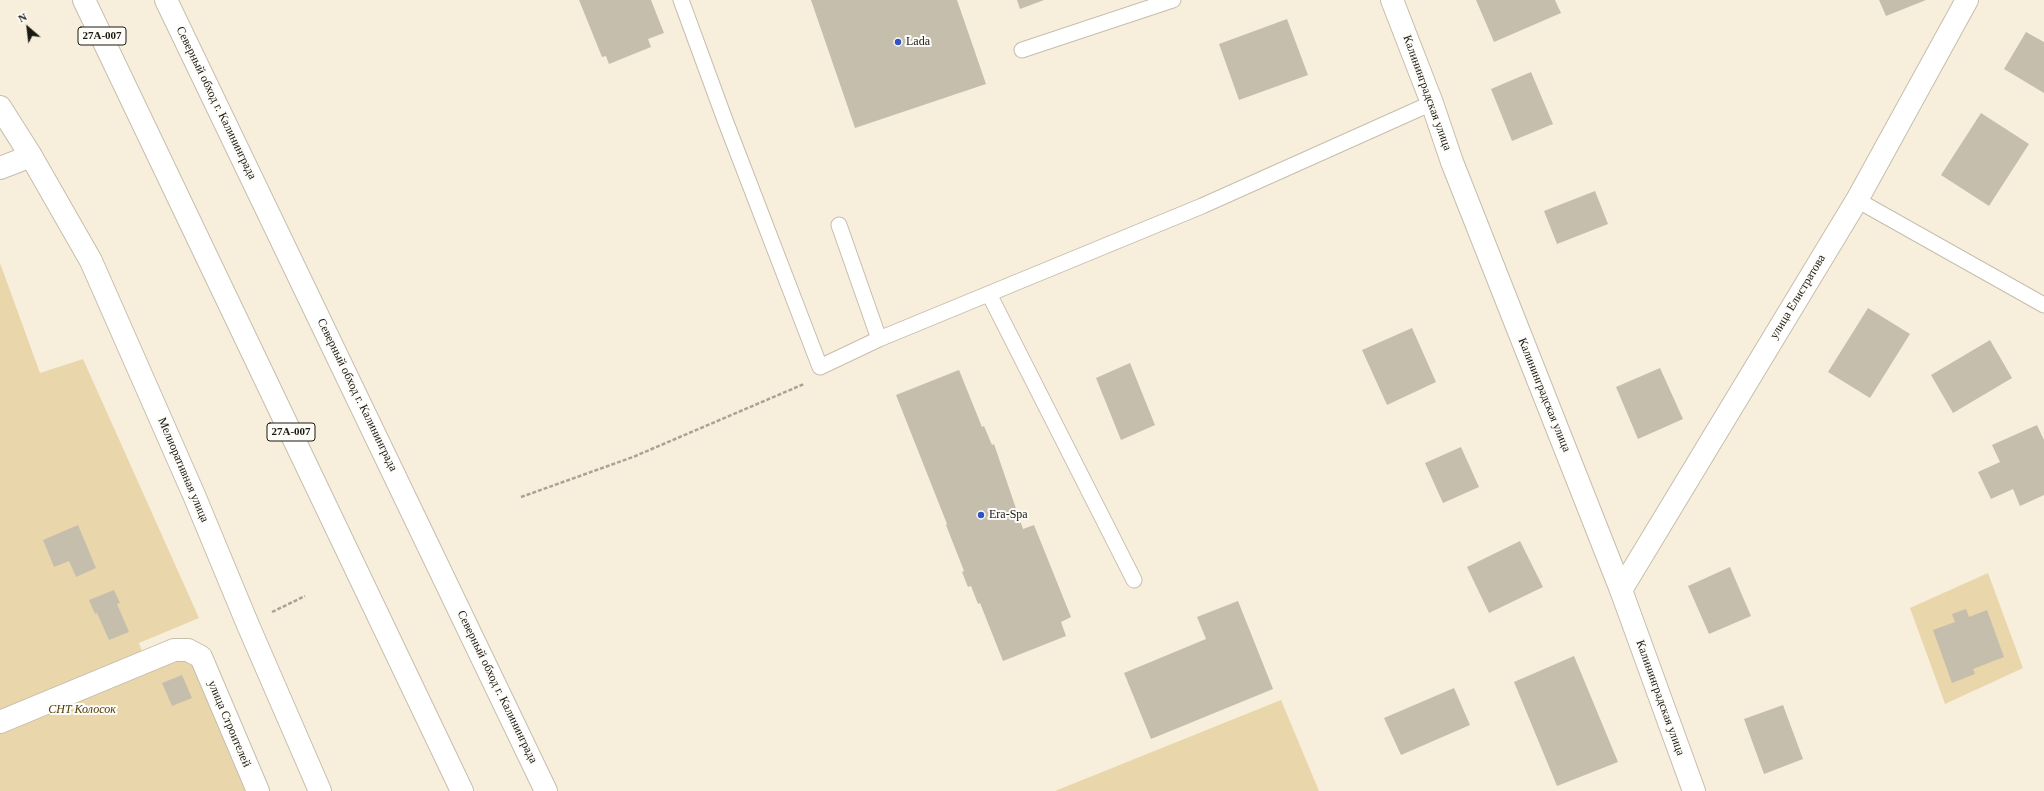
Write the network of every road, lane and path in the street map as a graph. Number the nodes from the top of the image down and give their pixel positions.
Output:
1 (84, 0) edge
2 (166, 0) edge
3 (681, 0) edge
4 (1173, 0) edge
5 (1392, 0) edge
6 (1967, 0) edge
7 (1022, 50) dead end
8 (1432, 103) junction
9 (0, 107) edge
10 (31, 156) junction
11 (0, 168) edge
12 (1857, 200) junction
13 (839, 225) dead end
14 (989, 294) junction
15 (2044, 305) edge
16 (879, 339) junction
17 (820, 367) junction
18 (520, 497) dead end
19 (1134, 580) dead end
20 (1621, 590) junction
21 (0, 722) edge
22 (258, 791) edge
23 (320, 791) edge
24 (462, 791) edge
25 (546, 791) edge
26 (1694, 791) edge

1 - 24 main road, 27А-007
2 - 25 main road, Северный обход г. Калининграда
3 - 17 lane
4 - 7 lane
5 - 8 main road, Калининградская улица
6 - 12 main road, улица Елистратова
8 - 14 lane
8 - 20 main road, Калининградская улица
9 - 10 main road, Мелиоративная улица
10 - 11 main road
10 - 23 main road, Мелиоративная улица
12 - 15 lane
12 - 20 main road, улица Елистратова
13 - 16 lane
14 - 16 lane
14 - 19 lane
16 - 17 lane
17 - 18 path
20 - 26 main road, Калининградская улица
21 - 22 main road, улица Строителей

